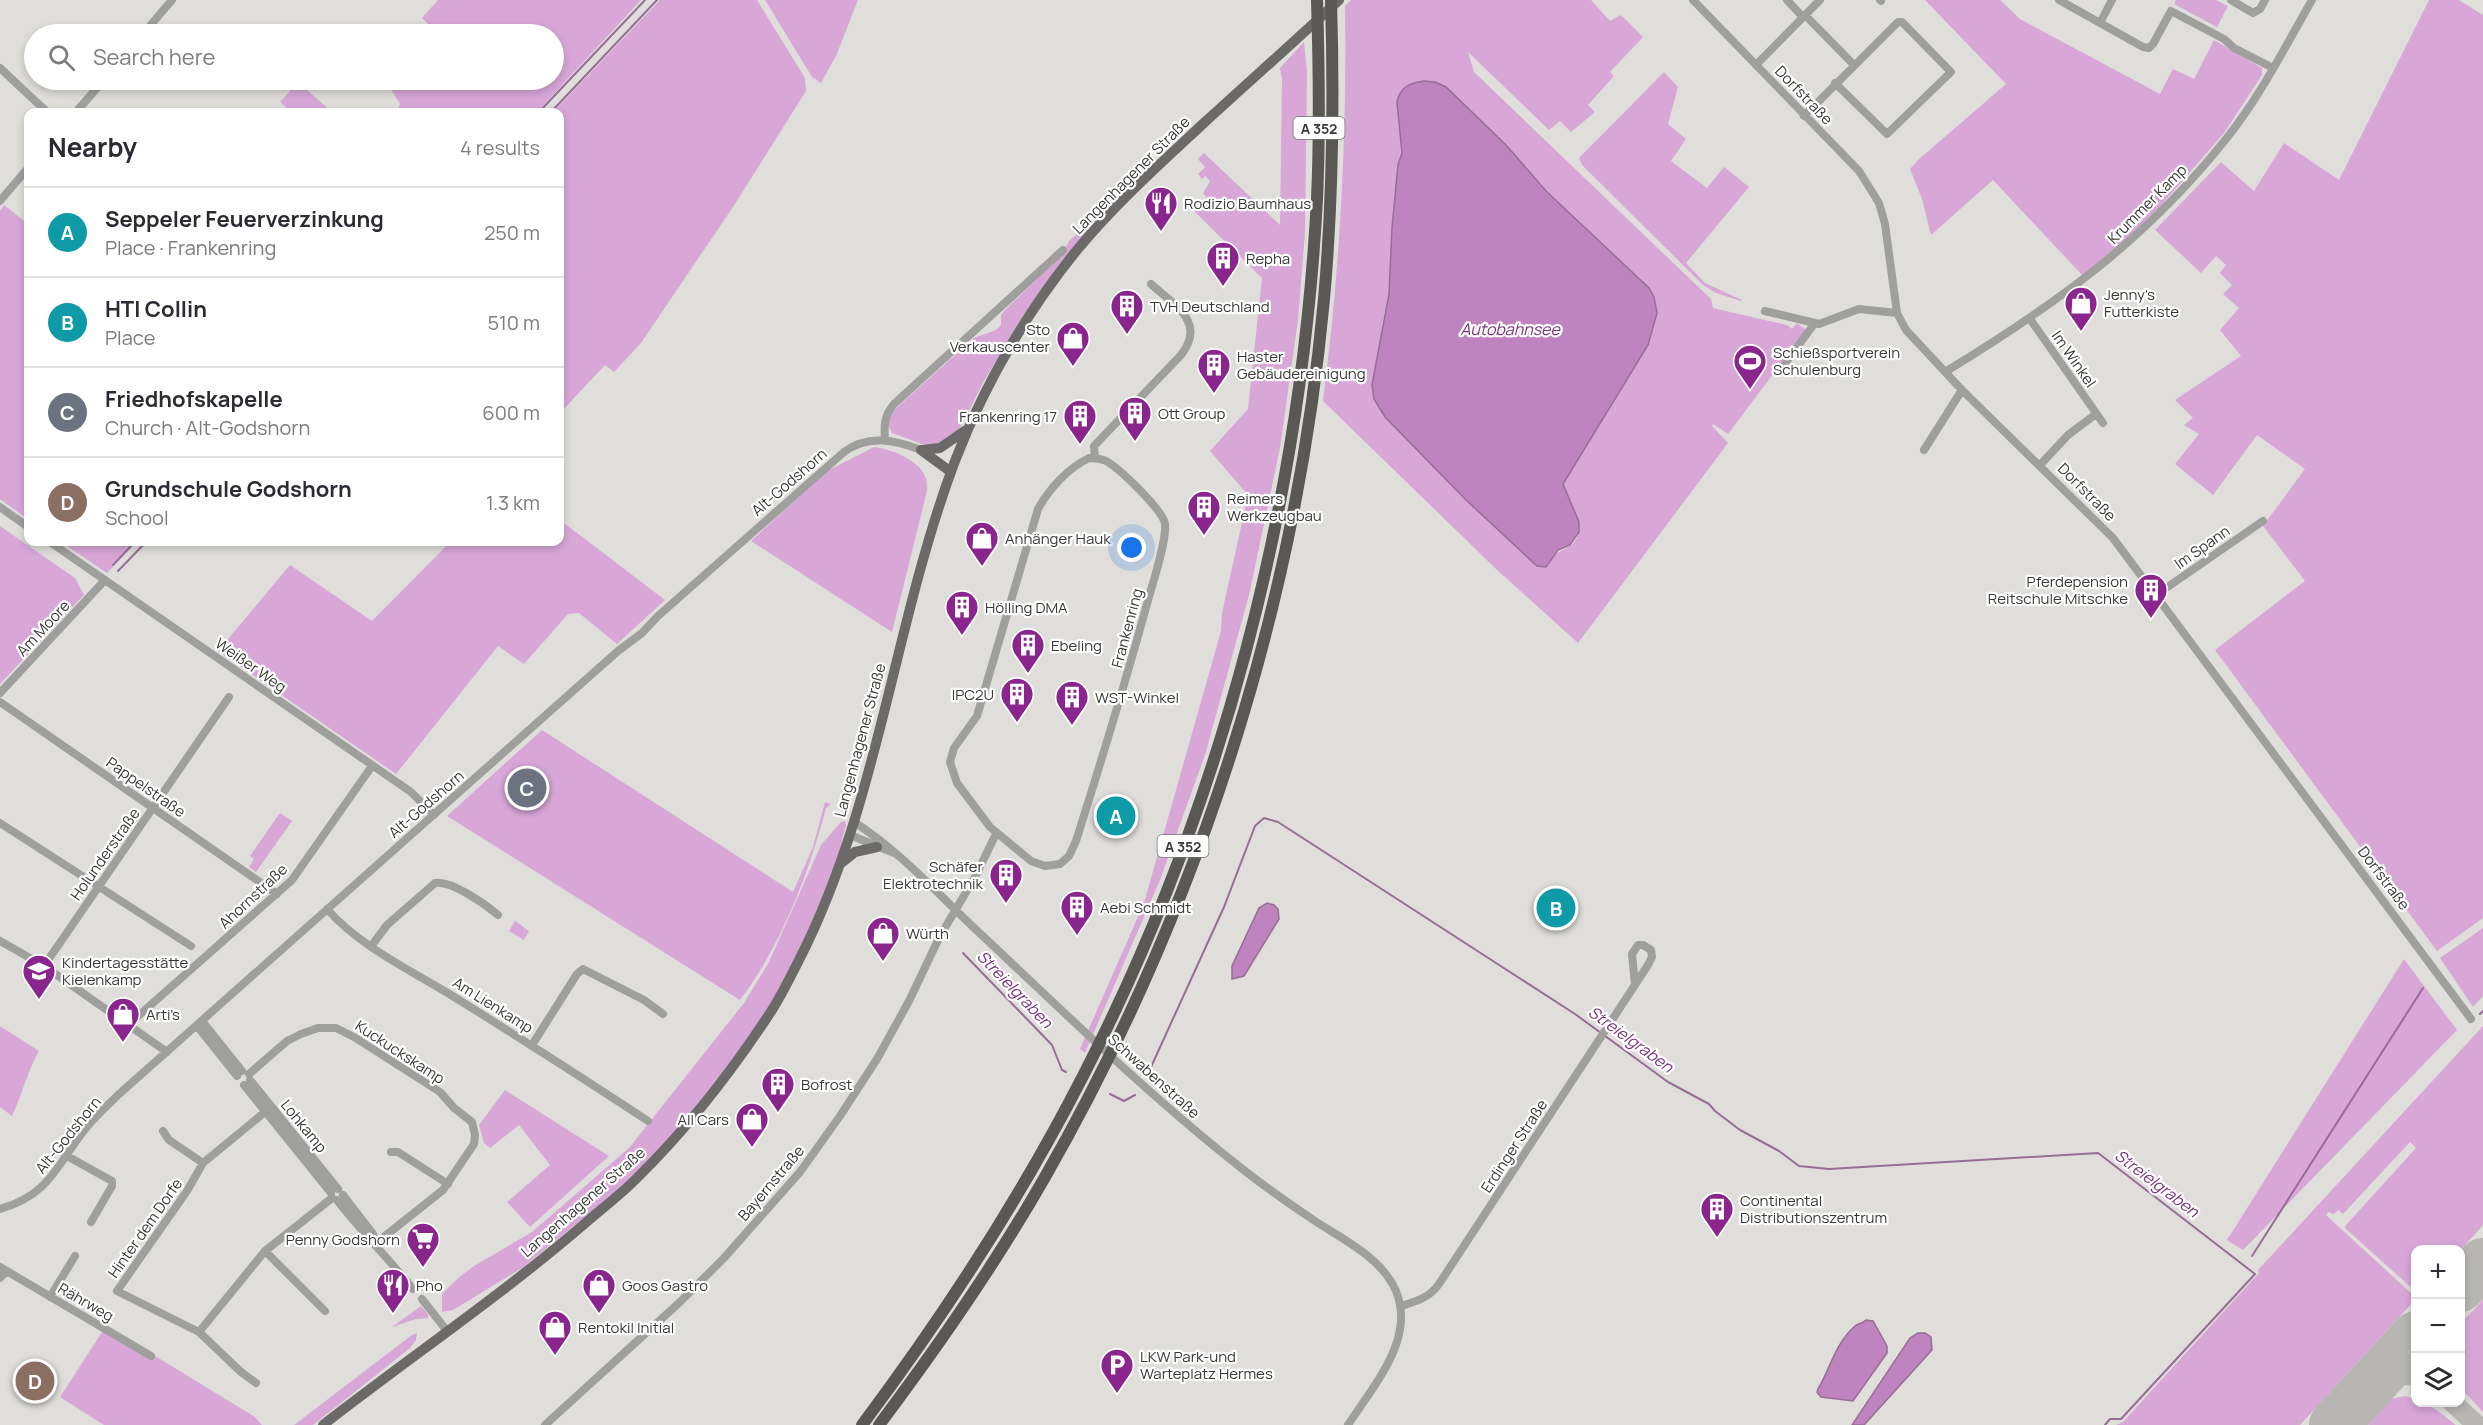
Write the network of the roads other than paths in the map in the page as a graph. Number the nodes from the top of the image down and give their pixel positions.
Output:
1 (172, 0) edge
2 (1317, 0) edge
3 (1331, 0) edge
4 (1339, 0) edge
5 (1693, 0) edge
6 (1787, 0) edge
7 (1820, 0) edge
8 (2059, 0) edge
9 (2112, 0) edge
10 (2231, 0) edge
11 (2265, 0) edge
12 (2312, 0) edge
13 (1806, 16) junction
14 (2100, 22) junction
15 (152, 24) edge
16 (1756, 65) junction
17 (1854, 65) junction
18 (0, 68) edge
19 (2273, 68) junction
20 (1835, 83) junction
21 (95, 90) edge
22 (43, 108) edge
23 (80, 108) edge
24 (1804, 116) junction
25 (24, 173) edge
26 (0, 201) edge
27 (1063, 250) dead end
28 (1152, 284) dead end
29 (1766, 311) dead end
30 (1898, 313) junction
31 (2030, 319) junction
32 (1814, 324) junction
33 (1785, 364) dead end
34 (1945, 372) junction
35 (1962, 390) junction
36 (2096, 414) junction
37 (2103, 423) dead end
38 (969, 428) junction
39 (885, 441) junction
40 (926, 449) junction
41 (1924, 450) dead end
42 (1095, 458) junction
43 (956, 459) junction
44 (2040, 465) junction
45 (951, 472) junction
46 (0, 507) edge
47 (2263, 521) dead end
48 (24, 524) edge
49 (56, 546) edge
50 (105, 580) junction
51 (2156, 595) junction
52 (0, 693) edge
53 (229, 697) dead end
54 (0, 702) edge
55 (372, 766) junction
56 (153, 808) junction
57 (434, 815) junction
58 (854, 822) junction
59 (0, 823) edge
60 (996, 834) junction
61 (850, 835) junction
62 (876, 847) junction
63 (894, 853) junction
64 (840, 864) junction
65 (98, 887) junction
66 (277, 894) junction
67 (327, 909) junction
68 (955, 910) junction
69 (498, 915) dead end
70 (0, 941) edge
71 (372, 945) junction
72 (191, 946) dead end
73 (44, 966) junction
74 (1635, 984) dead end
75 (663, 1014) dead end
76 (2470, 1019) dead end
77 (200, 1023) junction
78 (128, 1025) junction
79 (532, 1045) junction
80 (167, 1052) junction
81 (244, 1077) junction
82 (268, 1109) junction
83 (648, 1121) dead end
84 (163, 1131) dead end
85 (392, 1152) dead end
86 (67, 1156) junction
87 (203, 1163) junction
88 (448, 1184) junction
89 (336, 1195) junction
90 (0, 1209) edge
91 (91, 1222) dead end
92 (375, 1244) junction
93 (265, 1251) junction
94 (75, 1256) dead end
95 (2, 1272) edge
96 (413, 1289) dead end
97 (50, 1297) junction
98 (422, 1299) dead end
99 (1401, 1306) junction
100 (325, 1311) dead end
101 (447, 1331) junction
102 (199, 1332) junction
103 (151, 1356) dead end
104 (256, 1383) dead end
105 (323, 1425) edge
106 (545, 1425) edge
107 (862, 1425) edge
108 (879, 1425) edge
109 (1348, 1425) edge

1 - 15 street
2 - 107 highway, A 352
3 - 108 highway, A 352
4 - 38 main road, Langenhagener Straße
5 - 16 street, Dorfstraße
6 - 13 street
7 - 13 street
8 - 14 street
9 - 14 street
10 - 11 street
12 - 19 street, Krummer Kamp
13 - 16 street
13 - 17 street
14 - 19 street
16 - 24 street, Dorfstraße
17 - 20 street
17 - 20 street
18 - 22 street
19 - 31 street, Krummer Kamp
20 - 24 street
21 - 23 street
24 - 30 street, Dorfstraße
25 - 26 street
27 - 39 street
28 - 42 street
29 - 32 street
30 - 32 street
30 - 34 street, Dorfstraße
31 - 34 street, Krummer Kamp
31 - 36 street, Im Winkel
32 - 33 street
34 - 35 street, Dorfstraße
35 - 41 street
35 - 44 street, Dorfstraße
36 - 37 street, Im Winkel
36 - 44 street
38 - 40 main road
38 - 43 main road, Langenhagener Straße
39 - 40 street, Alt-Godshorn
39 - 57 street, Alt-Godshorn
40 - 43 main road
40 - 45 main road
42 - 60 street, Frankenring
42 - 60 street, Frankenring
43 - 45 main road, Langenhagener Straße
44 - 51 street, Dorfstraße
45 - 58 main road, Langenhagener Straße
46 - 48 street
47 - 51 street, Im Spann
49 - 50 street, Weißer Weg
50 - 52 street, Am Moore
50 - 55 street, Weißer Weg
51 - 76 street, Dorfstraße
53 - 56 street, Holunderstraße
54 - 56 street, Pappelstraße
55 - 57 street, Weißer Weg
55 - 66 street, Ahornstraße
56 - 65 street, Holunderstraße
56 - 66 street, Pappelstraße
57 - 67 street, Alt-Godshorn
58 - 61 main road, Langenhagener Straße
58 - 63 street, Schwabenstraße
59 - 65 street
60 - 68 street
61 - 62 street, Schwabenstraße
61 - 64 main road, Langenhagener Straße
62 - 63 street, Schwabenstraße
62 - 64 main road
63 - 68 street, Schwabenstraße
64 - 101 main road, Langenhagener Straße
65 - 72 street
65 - 73 street, Holunderstraße
66 - 78 street, Ahornstraße
67 - 71 street, Am Lienkamp
67 - 77 street, Alt-Godshorn
68 - 99 street, Schwabenstraße
68 - 106 street, Bayernstraße
69 - 71 street
70 - 73 street
71 - 79 street, Am Lienkamp
73 - 78 street
74 - 99 street, Erdinger Straße
75 - 79 street
77 - 80 street, Alt-Godshorn
77 - 81 street, Lohkamp
78 - 80 street
79 - 83 street, Am Lienkamp
80 - 86 street, Alt-Godshorn
81 - 82 street, Lohkamp
81 - 88 street, Kuckuckskamp
82 - 87 street, Hinter dem Dorfe
82 - 89 street, Lohkamp
84 - 87 street
85 - 88 street
86 - 90 street, Alt-Godshorn
86 - 91 street
87 - 102 street, Hinter dem Dorfe
88 - 92 street, Kuckuckskamp
89 - 92 street, Lohkamp
89 - 93 street
92 - 96 street, Lohkamp
93 - 100 street
93 - 102 street
94 - 97 street
95 - 97 street, Rährweg
97 - 103 street, Rährweg
98 - 101 street
99 - 109 street
101 - 105 main road, Langenhagener Straße
102 - 104 street, Hinter dem Dorfe

